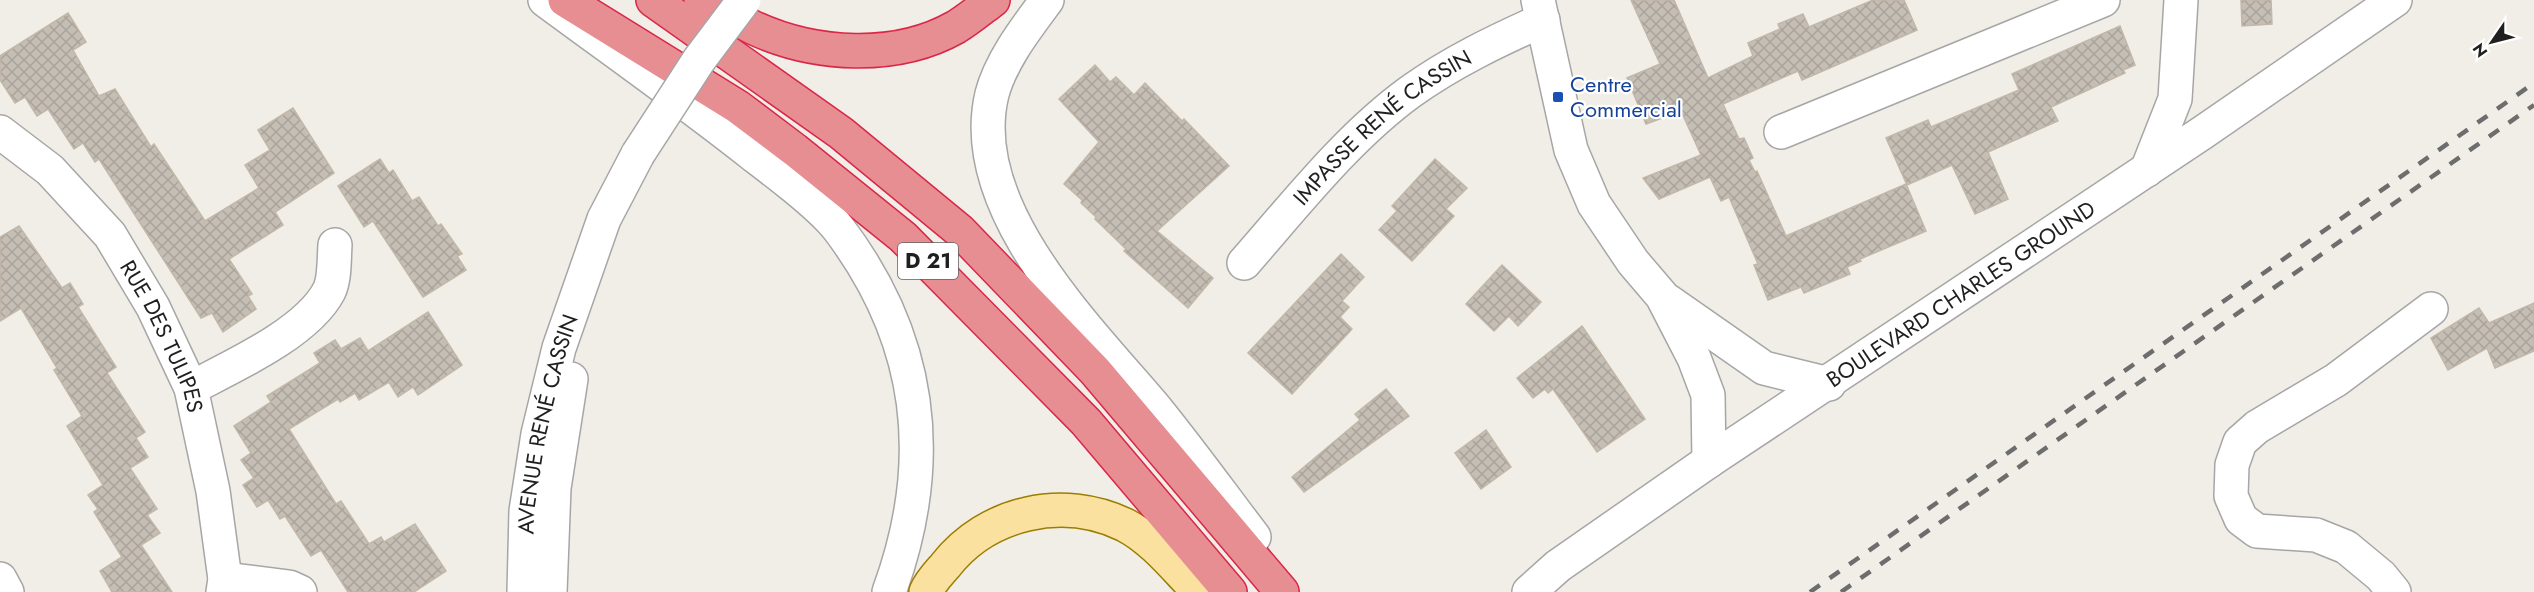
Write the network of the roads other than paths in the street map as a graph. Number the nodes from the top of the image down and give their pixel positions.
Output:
1 (545, 0) edge
2 (565, 0) edge
3 (653, 0) edge
4 (701, 0) edge
5 (744, 0) edge
6 (993, 0) edge
7 (1047, 0) edge
8 (2103, 0) edge
9 (2183, 0) edge
10 (2395, 0) edge
11 (1540, 10) edge
12 (0, 132) edge
13 (1780, 132) dead end
14 (2202, 134) junction
15 (2147, 170) junction
16 (335, 245) dead end
17 (589, 263) junction
18 (1244, 263) dead end
19 (1662, 296) junction
20 (2431, 309) dead end
21 (1829, 384) junction
22 (191, 388) junction
23 (1709, 461) junction
24 (0, 579) edge
25 (224, 586) edge
26 (7, 592) edge
27 (300, 592) edge
28 (524, 592) edge
29 (550, 592) edge
30 (889, 592) edge
31 (926, 592) edge
32 (1199, 592) edge
33 (1230, 592) edge
34 (1282, 592) edge
35 (1294, 592) edge
36 (1529, 592) edge
37 (2394, 592) edge

1 - 30 street
2 - 33 highway, D 21
3 - 34 highway, D 21
4 - 6 highway
5 - 17 street, AVENUE RENÉ CASSIN, bridge
7 - 35 street
8 - 13 street
9 - 14 street
9 - 15 street
10 - 14 street, BOULEVARD CHARLES GROUND
11 - 18 street, IMPASSE RENÉ CASSIN
11 - 19 street
12 - 22 street, RUE DES TULIPES
14 - 15 street, BOULEVARD CHARLES GROUND
15 - 21 street, BOULEVARD CHARLES GROUND
16 - 22 street
17 - 28 street, AVENUE RENÉ CASSIN
17 - 29 street, AVENUE RENÉ CASSIN
19 - 21 street
19 - 23 street
20 - 37 street
21 - 23 street, BOULEVARD CHARLES GROUND
22 - 25 street, RUE DES TULIPES
23 - 36 street, BOULEVARD CHARLES GROUND
24 - 26 street
25 - 27 street
31 - 32 main road

